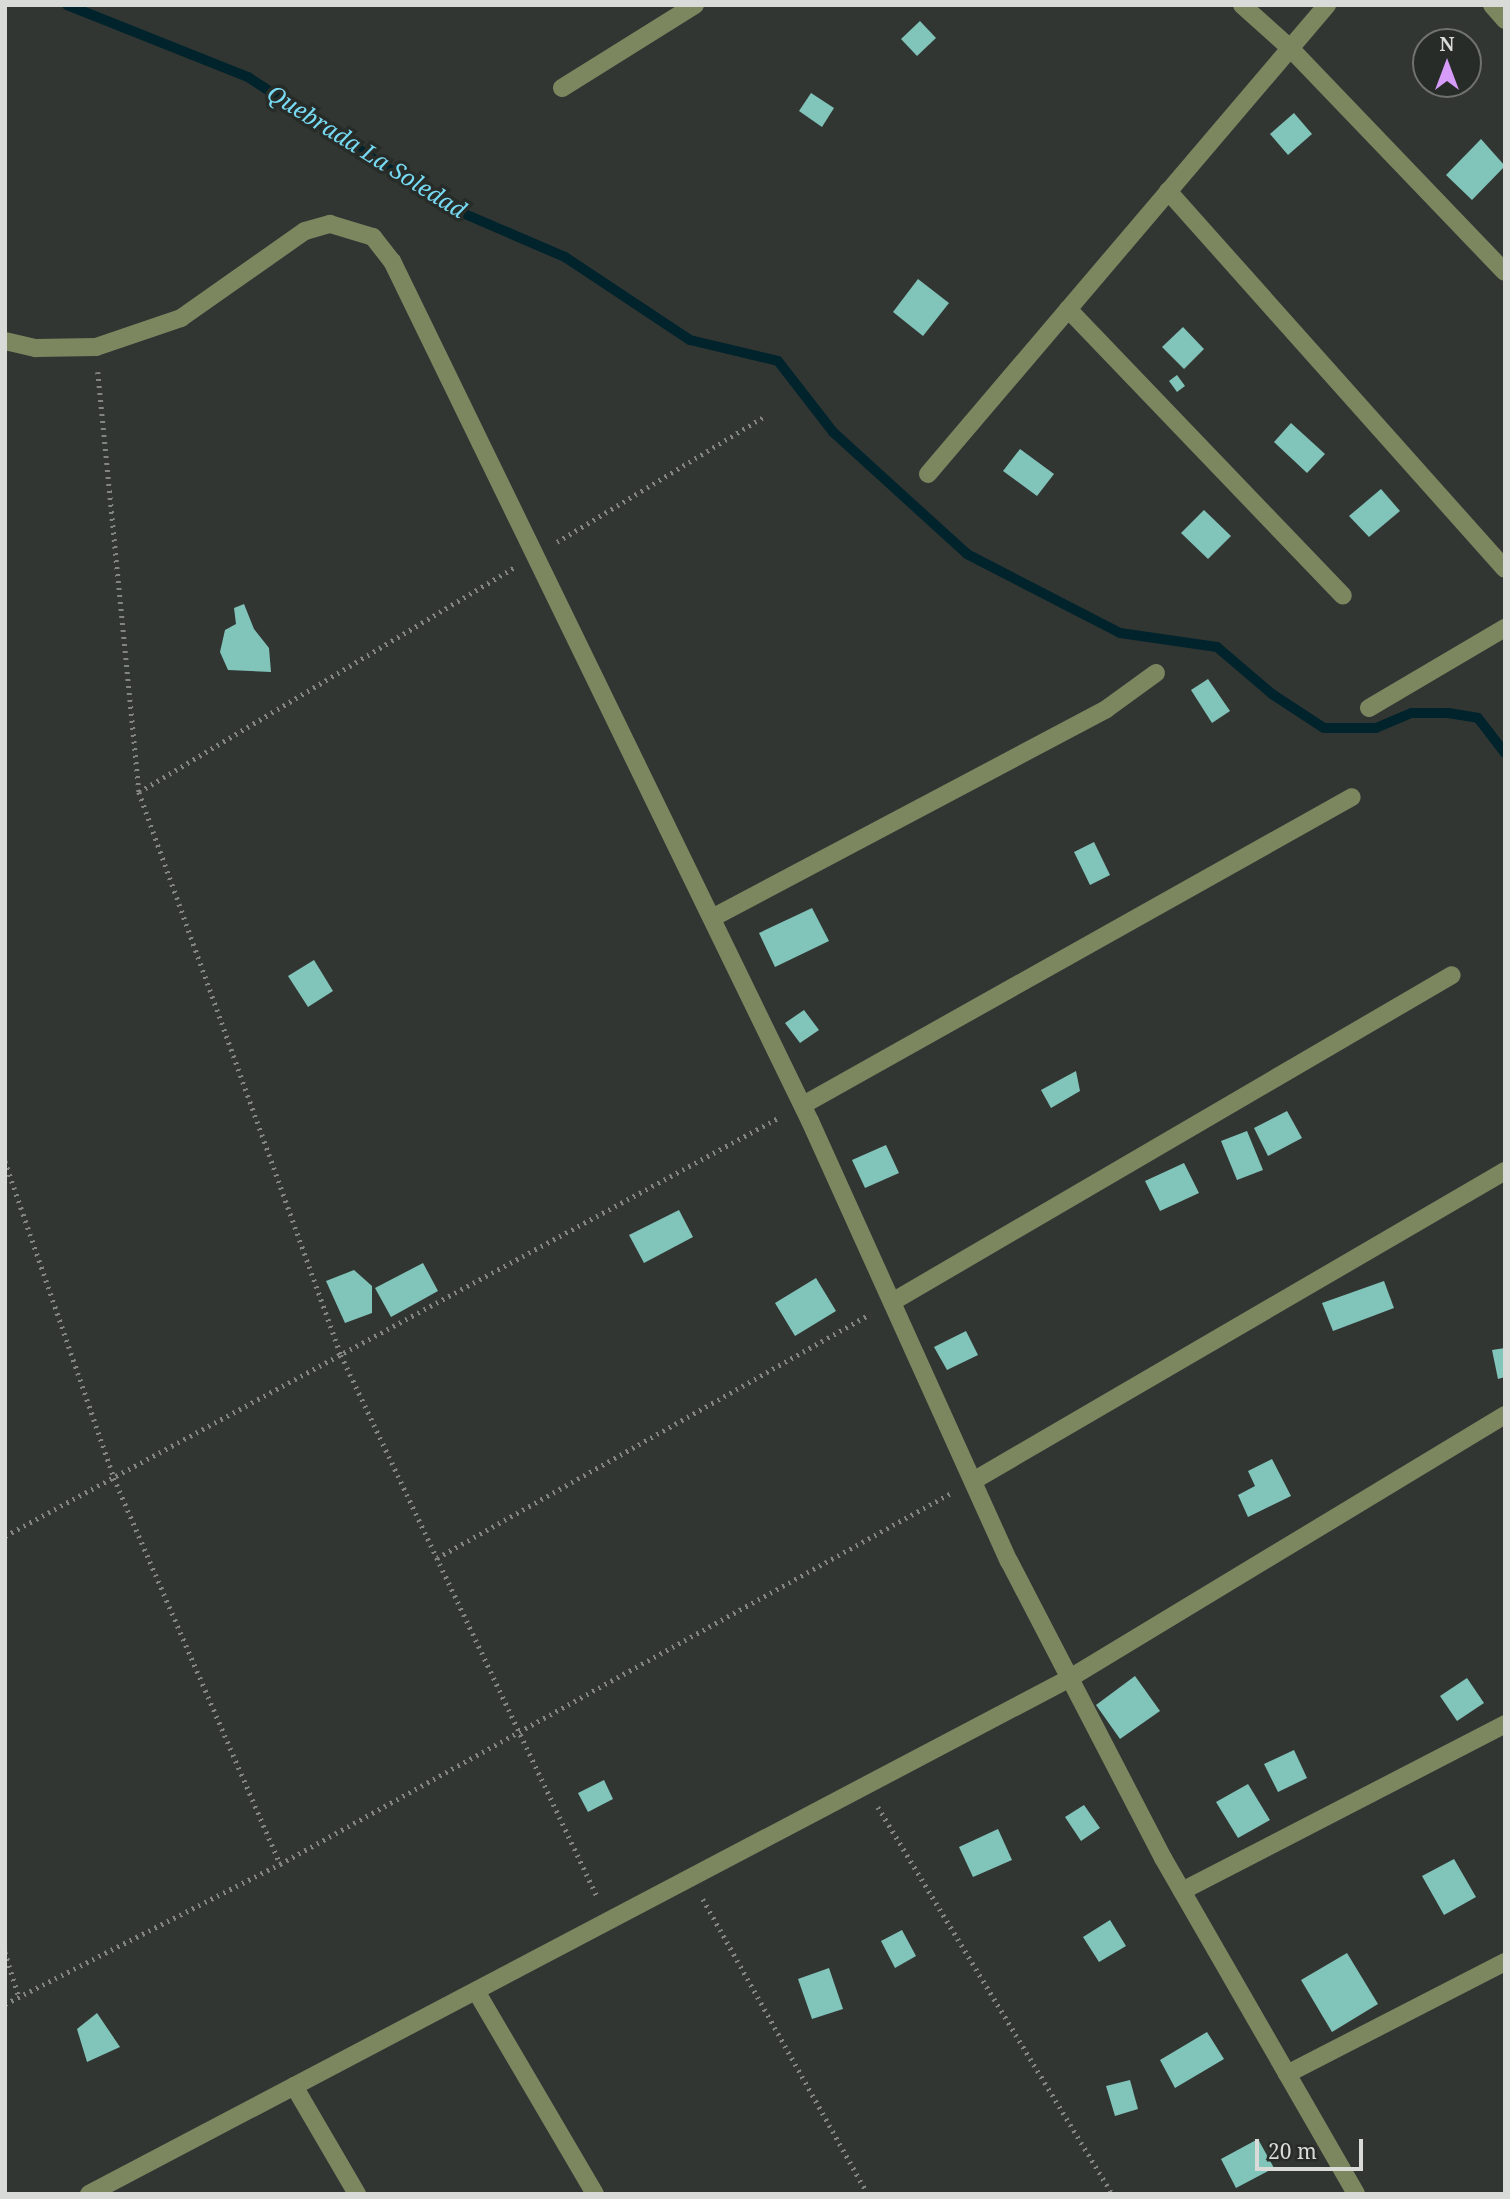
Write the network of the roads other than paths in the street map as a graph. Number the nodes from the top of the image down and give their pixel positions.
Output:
1 (695, 5) edge
2 (1242, 5) edge
3 (1328, 5) edge
4 (1492, 5) edge
5 (1505, 20) edge
6 (1290, 48) junction
7 (562, 88) dead end
8 (1168, 191) junction
9 (1505, 272) edge
10 (1068, 309) junction
11 (5, 341) edge
12 (928, 474) dead end
13 (1505, 569) edge
14 (1343, 596) dead end
15 (1505, 628) edge
16 (1156, 673) dead end
17 (1369, 708) dead end
18 (1352, 797) dead end
19 (712, 918) junction
20 (1452, 975) dead end
21 (803, 1105) junction
22 (1505, 1171) edge
23 (892, 1302) junction
24 (1505, 1415) edge
25 (973, 1480) junction
26 (1070, 1678) junction
27 (1505, 1724) edge
28 (1182, 1891) junction
29 (1505, 1962) edge
30 (476, 1991) junction
31 (1287, 2074) junction
32 (294, 2086) junction
33 (97, 2192) edge
34 (357, 2194) edge
35 (595, 2194) edge
36 (1356, 2194) edge

1 - 7 street
2 - 6 street
3 - 6 street
4 - 5 street
6 - 8 street
6 - 9 street
8 - 10 street
8 - 13 street
10 - 12 street
10 - 14 street
11 - 19 street
15 - 17 street
16 - 19 street
18 - 21 street
19 - 21 street
20 - 23 street
21 - 23 street
22 - 25 street
23 - 25 street
24 - 26 street
25 - 26 street
26 - 28 street
26 - 30 street
27 - 28 street
28 - 31 street
29 - 31 street
30 - 32 street
30 - 35 street
31 - 36 street
32 - 33 street
32 - 34 street

